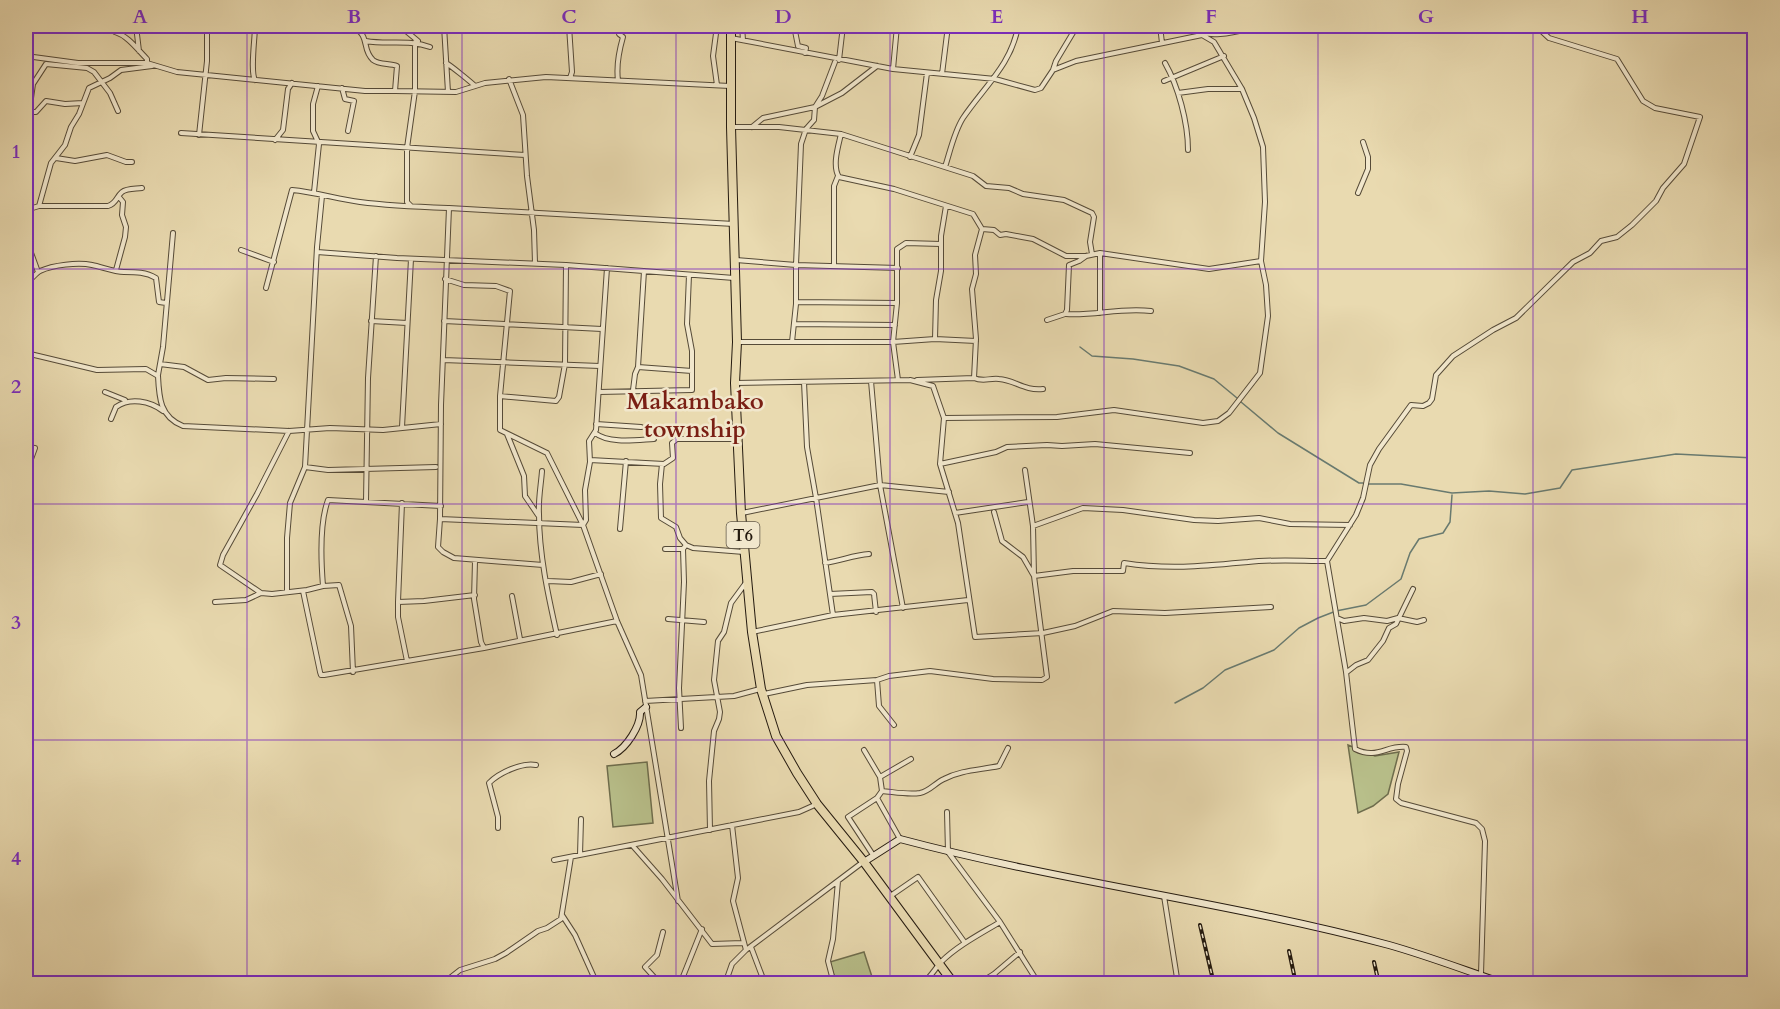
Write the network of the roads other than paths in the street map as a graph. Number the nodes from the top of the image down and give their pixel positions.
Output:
1 (111, 26) edge
2 (136, 26) edge
3 (207, 26) edge
4 (255, 26) edge
5 (277, 26) edge
6 (318, 26) edge
7 (400, 26) edge
8 (444, 26) edge
9 (569, 26) edge
10 (620, 26) edge
11 (717, 26) edge
12 (731, 26) edge
13 (742, 26) edge
14 (794, 26) edge
15 (843, 26) edge
16 (897, 26) edge
17 (948, 26) edge
18 (1009, 26) edge
19 (1018, 26) edge
20 (1067, 26) edge
21 (1077, 26) edge
22 (1160, 26) edge
23 (1190, 26) edge
24 (1260, 26) edge
25 (1536, 26) edge
26 (973, 31) dead end
27 (1202, 35) junction
28 (731, 38) junction
29 (743, 40) junction
30 (365, 41) junction
31 (415, 42) junction
32 (1162, 42) junction
33 (421, 43) junction
34 (430, 47) dead end
35 (139, 52) junction
36 (805, 53) junction
37 (26, 56) edge
38 (1224, 56) junction
39 (52, 61) junction
40 (837, 61) junction
41 (147, 63) junction
42 (446, 63) junction
43 (1165, 63) dead end
44 (46, 64) junction
45 (156, 66) junction
46 (877, 66) junction
47 (893, 69) junction
48 (1053, 70) junction
49 (927, 73) junction
50 (205, 74) junction
51 (942, 74) junction
52 (1172, 77) junction
53 (570, 78) junction
54 (994, 79) junction
55 (256, 80) junction
56 (509, 80) junction
57 (618, 80) junction
58 (1164, 81) dead end
59 (101, 82) junction
60 (291, 83) junction
61 (318, 86) junction
62 (476, 86) junction
63 (717, 86) junction
64 (731, 86) junction
65 (342, 88) junction
66 (1242, 89) junction
67 (395, 91) junction
68 (415, 92) junction
69 (448, 92) junction
70 (1178, 93) junction
71 (84, 103) junction
72 (815, 106) junction
73 (118, 111) dead end
74 (26, 115) edge
75 (731, 127) junction
76 (752, 127) junction
77 (806, 129) junction
78 (348, 131) dead end
79 (181, 133) dead end
80 (841, 134) junction
81 (199, 135) junction
82 (275, 140) junction
83 (1364, 142) dead end
84 (319, 144) junction
85 (407, 148) junction
86 (1188, 150) dead end
87 (525, 155) junction
88 (910, 157) junction
89 (56, 158) junction
90 (132, 162) dead end
91 (945, 167) junction
92 (838, 175) junction
93 (142, 188) dead end
94 (315, 192) junction
95 (1358, 193) dead end
96 (322, 196) junction
97 (119, 197) junction
98 (39, 206) junction
99 (411, 206) junction
100 (946, 206) junction
101 (449, 208) junction
102 (26, 212) edge
103 (531, 212) junction
104 (734, 224) junction
105 (982, 229) junction
106 (173, 233) dead end
107 (26, 234) edge
108 (26, 239) edge
109 (941, 244) junction
110 (242, 250) dead end
111 (317, 252) junction
112 (1100, 253) junction
113 (1089, 255) junction
114 (376, 256) junction
115 (411, 259) junction
116 (446, 260) junction
117 (736, 260) junction
118 (1261, 261) junction
119 (274, 262) junction
120 (535, 263) junction
121 (566, 265) junction
122 (796, 265) junction
123 (834, 265) junction
124 (606, 268) junction
125 (898, 268) junction
126 (116, 270) junction
127 (644, 271) junction
128 (38, 272) junction
129 (689, 275) junction
130 (735, 278) junction
131 (445, 279) junction
132 (26, 283) edge
133 (266, 288) dead end
134 (796, 302) junction
135 (166, 303) junction
136 (897, 303) junction
137 (1151, 311) dead end
138 (1100, 313) junction
139 (1065, 314) junction
140 (1047, 320) dead end
141 (371, 321) junction
142 (444, 321) junction
143 (407, 323) junction
144 (507, 324) junction
145 (794, 324) junction
146 (895, 325) junction
147 (565, 327) junction
148 (602, 329) junction
149 (935, 339) junction
150 (976, 341) junction
151 (737, 342) junction
152 (792, 342) junction
153 (893, 342) junction
154 (26, 353) edge
155 (443, 360) junction
156 (504, 362) junction
157 (160, 364) junction
158 (565, 364) junction
159 (600, 366) junction
160 (638, 367) junction
161 (692, 371) junction
162 (158, 376) junction
163 (974, 378) junction
164 (273, 379) dead end
165 (898, 380) junction
166 (910, 380) junction
167 (871, 381) junction
168 (804, 382) junction
169 (735, 383) junction
170 (1043, 389) dead end
171 (633, 390) junction
172 (105, 392) dead end
173 (599, 392) junction
174 (500, 396) junction
175 (129, 401) junction
176 (163, 411) junction
177 (944, 417) junction
178 (111, 419) dead end
179 (441, 424) junction
180 (596, 424) junction
181 (402, 427) junction
182 (641, 427) dead end
183 (367, 429) junction
184 (307, 430) junction
185 (289, 431) junction
186 (507, 434) junction
187 (595, 434) junction
188 (654, 439) dead end
189 (738, 439) junction
190 (26, 447) edge
191 (1190, 453) dead end
192 (32, 459) dead end
193 (590, 460) junction
194 (626, 461) junction
195 (662, 464) junction
196 (940, 464) junction
197 (304, 467) junction
198 (436, 467) dead end
199 (366, 469) junction
200 (1025, 470) dead end
201 (542, 471) dead end
202 (880, 485) junction
203 (949, 492) junction
204 (816, 498) junction
205 (366, 501) junction
206 (1028, 502) junction
207 (402, 503) junction
208 (441, 506) junction
209 (994, 512) dead end
210 (741, 513) junction
211 (955, 513) junction
212 (538, 516) junction
213 (440, 519) junction
214 (540, 524) junction
215 (583, 525) junction
216 (1351, 525) junction
217 (1033, 526) junction
218 (620, 529) dead end
219 (685, 547) junction
220 (665, 549) dead end
221 (745, 552) junction
222 (869, 554) dead end
223 (475, 561) junction
224 (1327, 561) junction
225 (825, 563) junction
226 (543, 565) junction
227 (601, 574) junction
228 (1034, 576) junction
229 (548, 581) junction
230 (747, 581) junction
231 (323, 586) junction
232 (1413, 589) dead end
233 (303, 591) junction
234 (287, 592) junction
235 (261, 593) junction
236 (830, 594) junction
237 (475, 595) junction
238 (512, 596) dead end
239 (968, 600) junction
240 (398, 602) junction
241 (215, 603) dead end
242 (1271, 607) dead end
243 (903, 608) junction
244 (876, 612) junction
245 (832, 615) junction
246 (1337, 618) junction
247 (1398, 618) junction
248 (668, 619) dead end
249 (682, 620) junction
250 (1424, 620) dead end
251 (617, 621) junction
252 (704, 622) dead end
253 (752, 632) junction
254 (1043, 633) junction
255 (557, 635) junction
256 (520, 639) junction
257 (484, 648) junction
258 (407, 661) junction
259 (353, 672) junction
260 (1346, 672) junction
261 (877, 680) junction
262 (762, 692) junction
263 (717, 698) junction
264 (680, 699) junction
265 (646, 704) junction
266 (894, 725) dead end
267 (681, 728) dead end
268 (1008, 748) dead end
269 (864, 750) dead end
270 (614, 754) dead end
271 (911, 759) dead end
272 (536, 765) dead end
273 (880, 777) junction
274 (882, 791) junction
275 (877, 798) junction
276 (818, 804) junction
277 (947, 812) dead end
278 (581, 819) dead end
279 (732, 825) junction
280 (498, 828) dead end
281 (710, 830) junction
282 (667, 838) junction
283 (900, 839) junction
284 (632, 845) junction
285 (948, 852) junction
286 (580, 855) junction
287 (571, 856) junction
288 (873, 856) junction
289 (554, 860) dead end
290 (864, 862) junction
291 (838, 881) junction
292 (1164, 896) junction
293 (889, 897) junction
294 (678, 901) junction
295 (562, 915) junction
296 (1000, 922) junction
297 (702, 929) junction
298 (663, 932) dead end
299 (743, 943) junction
300 (965, 943) junction
301 (751, 947) junction
302 (746, 950) junction
303 (1020, 952) junction
304 (940, 963) junction
305 (994, 974) junction
306 (1481, 975) junction
307 (442, 984) edge
308 (597, 984) edge
309 (668, 984) edge
310 (680, 984) edge
311 (724, 984) edge
312 (765, 984) edge
313 (834, 984) edge
314 (922, 984) edge
315 (954, 984) edge
316 (978, 984) edge
317 (999, 984) edge
318 (1040, 984) edge
319 (1174, 984) edge
320 (1506, 984) edge

1 - 35 street
2 - 35 street
3 - 50 street
4 - 55 street
5 - 6 street
6 - 30 street
7 - 33 street
8 - 42 street
9 - 53 street
10 - 57 street
11 - 63 street
12 - 28 highway, T6
13 - 29 street
14 - 36 street
15 - 40 street
16 - 47 street
17 - 51 street
18 - 26 street
19 - 54 street
20 - 21 street
21 - 48 street
22 - 32 street
23 - 27 street
24 - 27 street
25 - 216 street
27 - 32 street
27 - 38 street
28 - 29 street
28 - 64 highway, T6
29 - 36 street
30 - 31 street
30 - 67 street
31 - 33 street
31 - 68 street
32 - 48 street
33 - 34 street
35 - 41 street
36 - 40 street
37 - 39 street
38 - 52 street
38 - 66 street
39 - 41 street
39 - 44 street
40 - 46 street
40 - 72 street
41 - 45 street
42 - 62 street
42 - 69 street
43 - 52 street
44 - 59 street
44 - 74 street
45 - 50 street
45 - 59 street
46 - 47 street
46 - 72 street
47 - 49 street
48 - 54 street
49 - 51 street
49 - 88 street
50 - 55 street
50 - 81 street
51 - 54 street
52 - 58 street
52 - 70 street
53 - 56 street
53 - 57 street
54 - 91 street
55 - 60 street
56 - 62 street
56 - 87 street
57 - 63 street
59 - 71 street
59 - 73 street
60 - 61 street
60 - 82 street
61 - 65 street
61 - 84 street
62 - 69 street
63 - 64 street
64 - 75 highway, T6
65 - 67 street
65 - 78 street
66 - 70 street
66 - 118 street
67 - 68 street
68 - 69 street
68 - 85 street
70 - 86 street
71 - 74 street
71 - 89 street
72 - 76 street
72 - 77 street
75 - 76 street
75 - 104 highway, T6
76 - 77 street
77 - 80 street
77 - 122 street
79 - 81 street
80 - 88 street
80 - 92 street
81 - 82 street
82 - 84 street
83 - 95 street
84 - 85 street
84 - 94 street
85 - 87 street
85 - 99 street
87 - 103 street
88 - 91 street
89 - 90 street
89 - 98 street
91 - 113 street
92 - 100 street
92 - 123 street
93 - 97 street
94 - 96 street
94 - 119 street
96 - 99 street
96 - 111 street
97 - 98 street
97 - 126 street
98 - 102 street
99 - 101 street
100 - 105 street
100 - 109 street
101 - 103 street
101 - 116 street
102 - 107 street
103 - 104 street
103 - 120 street
104 - 117 highway, T6
105 - 113 street
105 - 150 street
106 - 135 street
108 - 128 street
109 - 125 street
109 - 149 street
110 - 119 street
111 - 114 street
111 - 184 street
112 - 113 street
112 - 118 street
112 - 138 street
113 - 139 street
114 - 115 street
114 - 141 street
115 - 116 street
115 - 143 street
116 - 120 street
116 - 131 street
117 - 122 street
117 - 130 highway, T6
118 - 177 street
119 - 133 street
120 - 121 street
121 - 124 street
121 - 147 street
122 - 123 street
122 - 134 street
123 - 125 street
124 - 127 street
124 - 148 street
125 - 136 street
126 - 128 street
126 - 135 street
127 - 129 street
127 - 160 street
128 - 132 street
129 - 130 street
129 - 161 street
130 - 151 highway, T6
131 - 142 street
131 - 144 street
134 - 136 street
134 - 145 street
135 - 157 street
136 - 146 street
137 - 138 street
138 - 139 street
139 - 140 street
141 - 143 street
141 - 183 street
142 - 144 street
142 - 155 street
143 - 181 street
144 - 147 street
144 - 156 street
145 - 146 street
145 - 152 street
146 - 153 street
147 - 148 street
147 - 158 street
148 - 159 street
149 - 150 street
149 - 153 street
150 - 163 street
151 - 152 street
151 - 169 highway, T6
152 - 153 street
153 - 165 street
154 - 162 street
155 - 156 street
155 - 179 street
156 - 158 street
156 - 174 street
157 - 162 street
157 - 164 street
158 - 159 street
158 - 174 street
159 - 173 street
160 - 161 street
160 - 171 street
161 - 171 street
162 - 176 street
163 - 166 street
163 - 170 street
165 - 166 street
165 - 167 street
166 - 177 street
167 - 168 street
167 - 202 street
168 - 169 street
168 - 204 street
169 - 189 highway, T6
171 - 173 street
172 - 175 street
173 - 180 street
174 - 186 street
175 - 176 street
175 - 178 street
176 - 185 street
177 - 196 street
179 - 181 street
179 - 208 street
180 - 182 street
180 - 187 street
181 - 183 street
183 - 184 street
183 - 199 street
184 - 185 street
184 - 197 street
185 - 235 street
186 - 212 street
186 - 215 street
187 - 188 street
187 - 193 street
189 - 195 street
189 - 210 highway, T6
190 - 192 street
191 - 196 street
193 - 194 street
193 - 215 street
194 - 195 street
194 - 218 street
195 - 219 street
196 - 203 street
197 - 199 street
197 - 234 street
198 - 199 street
199 - 205 street
200 - 206 street
201 - 212 street
202 - 203 street
202 - 204 street
202 - 243 street
203 - 211 street
204 - 210 street
204 - 225 street
205 - 207 street
205 - 231 street
206 - 211 street
206 - 217 street
207 - 208 street
207 - 240 street
208 - 213 street
209 - 228 street
210 - 221 highway, T6
211 - 239 street
212 - 214 street
213 - 214 street
213 - 223 street
214 - 215 street
214 - 226 street
215 - 227 street
216 - 217 street
216 - 224 street
217 - 228 street
219 - 220 street
219 - 221 street
219 - 249 street
221 - 230 highway, T6
222 - 225 street
223 - 226 street
223 - 237 street
224 - 228 street
224 - 246 street
225 - 236 street
226 - 229 street
227 - 229 street
227 - 251 street
228 - 254 street
229 - 255 street
230 - 253 highway, T6
230 - 263 street
231 - 233 street
231 - 259 street
232 - 247 street
233 - 234 street
233 - 259 street
234 - 235 street
235 - 241 street
236 - 244 street
236 - 245 street
237 - 240 street
237 - 257 street
238 - 256 street
239 - 243 street
239 - 254 street
240 - 258 street
242 - 254 street
243 - 244 street
244 - 245 street
245 - 253 street
246 - 247 street
246 - 260 street
247 - 250 street
247 - 260 street
248 - 249 street
249 - 252 street
249 - 264 street
251 - 255 street
251 - 265 street
253 - 262 highway, T6
254 - 261 street
255 - 256 street
256 - 257 street
257 - 258 street
258 - 259 street
260 - 306 street
261 - 262 street
261 - 266 street
262 - 263 street
262 - 276 highway, T6
263 - 264 street
263 - 281 street
264 - 265 street
264 - 267 street
265 - 270 street
265 - 282 street
268 - 274 street
269 - 273 street
271 - 273 street
272 - 280 street
273 - 274 street
274 - 275 street
275 - 283 street
275 - 288 street
276 - 279 street
276 - 290 highway, T6
277 - 285 street
278 - 286 street
279 - 281 street
279 - 299 street
281 - 282 street
282 - 284 street
282 - 294 street
283 - 285 street
283 - 288 street
284 - 286 street
284 - 294 street
285 - 292 street
285 - 296 street
286 - 287 street
287 - 289 street
287 - 295 street
288 - 290 street
290 - 291 street
290 - 293 highway, T6
291 - 301 street
291 - 313 street
292 - 306 street
292 - 319 street
293 - 300 street
293 - 304 highway, T6
294 - 297 street
295 - 307 street
295 - 308 street
296 - 300 street
296 - 303 street
297 - 299 street
297 - 310 street
298 - 309 street
299 - 302 street
300 - 304 street
301 - 302 street
301 - 312 street
302 - 311 street
303 - 305 street
303 - 318 street
304 - 314 street
304 - 315 highway, T6
305 - 316 street
305 - 317 street
306 - 320 street

